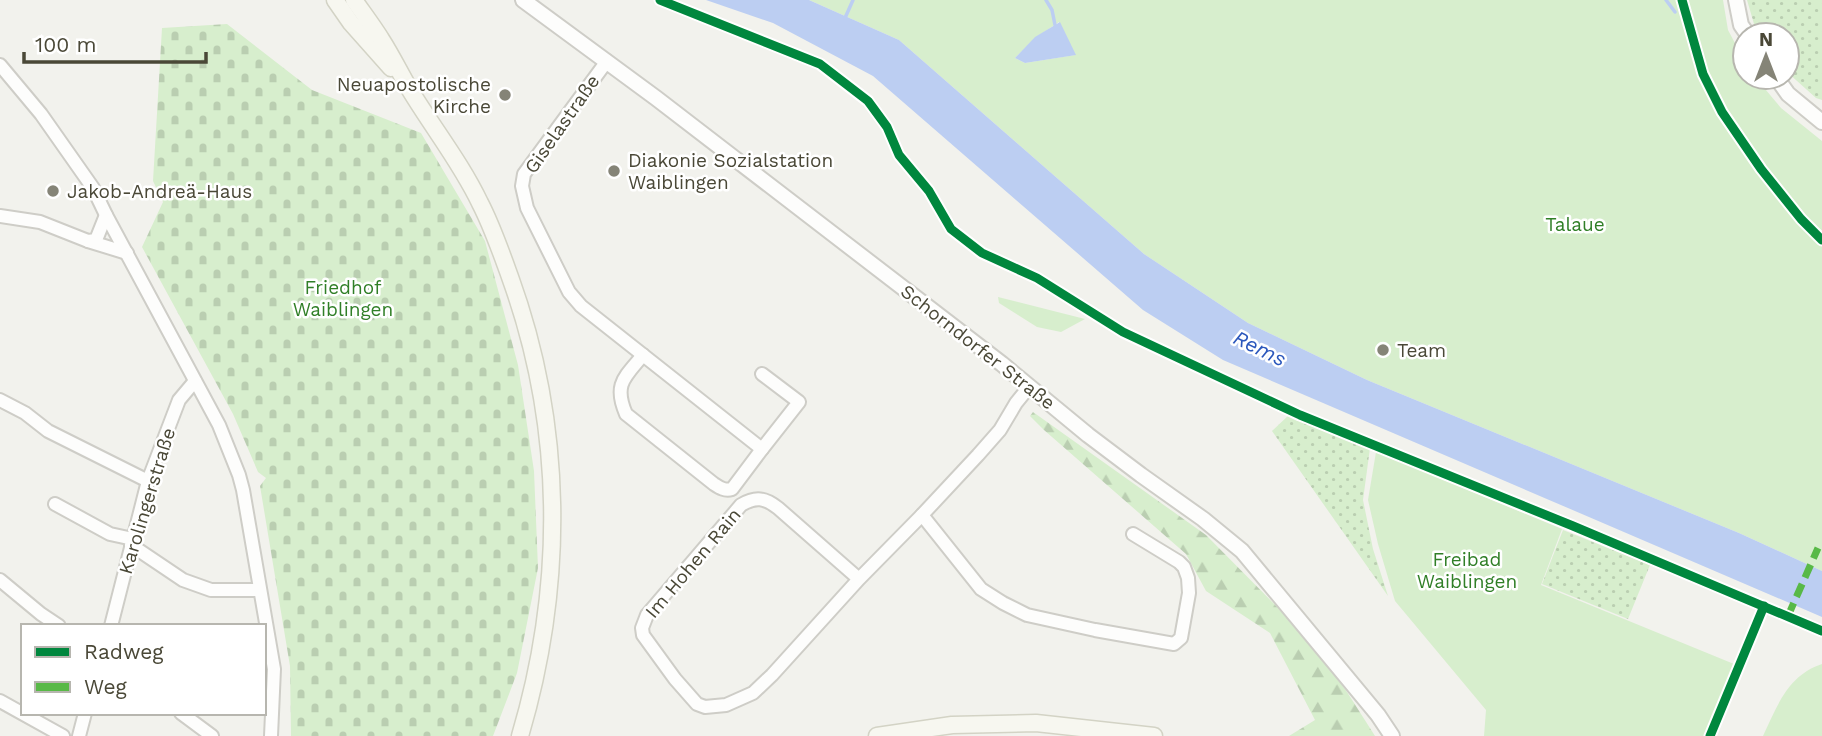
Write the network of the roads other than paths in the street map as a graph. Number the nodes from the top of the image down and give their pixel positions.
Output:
1 (335, 0) edge
2 (354, 0) edge
3 (523, 0) edge
4 (1736, 0) edge
5 (1740, 21) edge
6 (607, 61) junction
7 (0, 65) edge
8 (411, 91) junction
9 (1786, 91) edge
10 (1822, 122) edge
11 (106, 215) junction
12 (0, 216) edge
13 (88, 242) junction
14 (127, 253) junction
15 (643, 355) junction
16 (762, 374) dead end
17 (195, 382) junction
18 (1029, 387) junction
19 (0, 400) edge
20 (762, 449) junction
21 (148, 481) junction
22 (55, 504) dead end
23 (922, 516) junction
24 (1133, 534) dead end
25 (132, 542) junction
26 (859, 579) junction
27 (0, 580) edge
28 (260, 590) junction
29 (56, 624) edge
30 (112, 624) edge
31 (0, 701) edge
32 (21, 713) edge
33 (25, 715) edge
34 (84, 715) edge
35 (184, 715) edge
36 (63, 736) edge
37 (79, 736) edge
38 (212, 736) edge
39 (271, 736) edge
40 (520, 736) edge
41 (877, 736) edge
42 (1154, 736) edge
43 (1392, 736) edge

1 - 8 main road
2 - 8 main road
3 - 6 street, Schorndorfer Straße
4 - 5 street
6 - 15 street, Giselastraße
6 - 18 street, Schorndorfer Straße
7 - 11 street
8 - 40 main road
9 - 10 street
11 - 13 street
11 - 14 street
12 - 13 street
13 - 14 street
14 - 17 street
15 - 20 street, Giselastraße
15 - 20 street
16 - 20 street
17 - 21 street, Karolingerstraße
17 - 28 street
18 - 23 street, Im Hohen Rain
18 - 43 street, Schorndorfer Straße
19 - 21 street
21 - 25 street, Karolingerstraße
22 - 25 street
23 - 24 street
23 - 26 street, Im Hohen Rain
25 - 28 street
25 - 30 street, Karolingerstraße
26 - 26 street, Im Hohen Rain
27 - 29 street
28 - 39 street
31 - 32 street
33 - 36 street
34 - 37 street
35 - 38 street
41 - 42 main road

